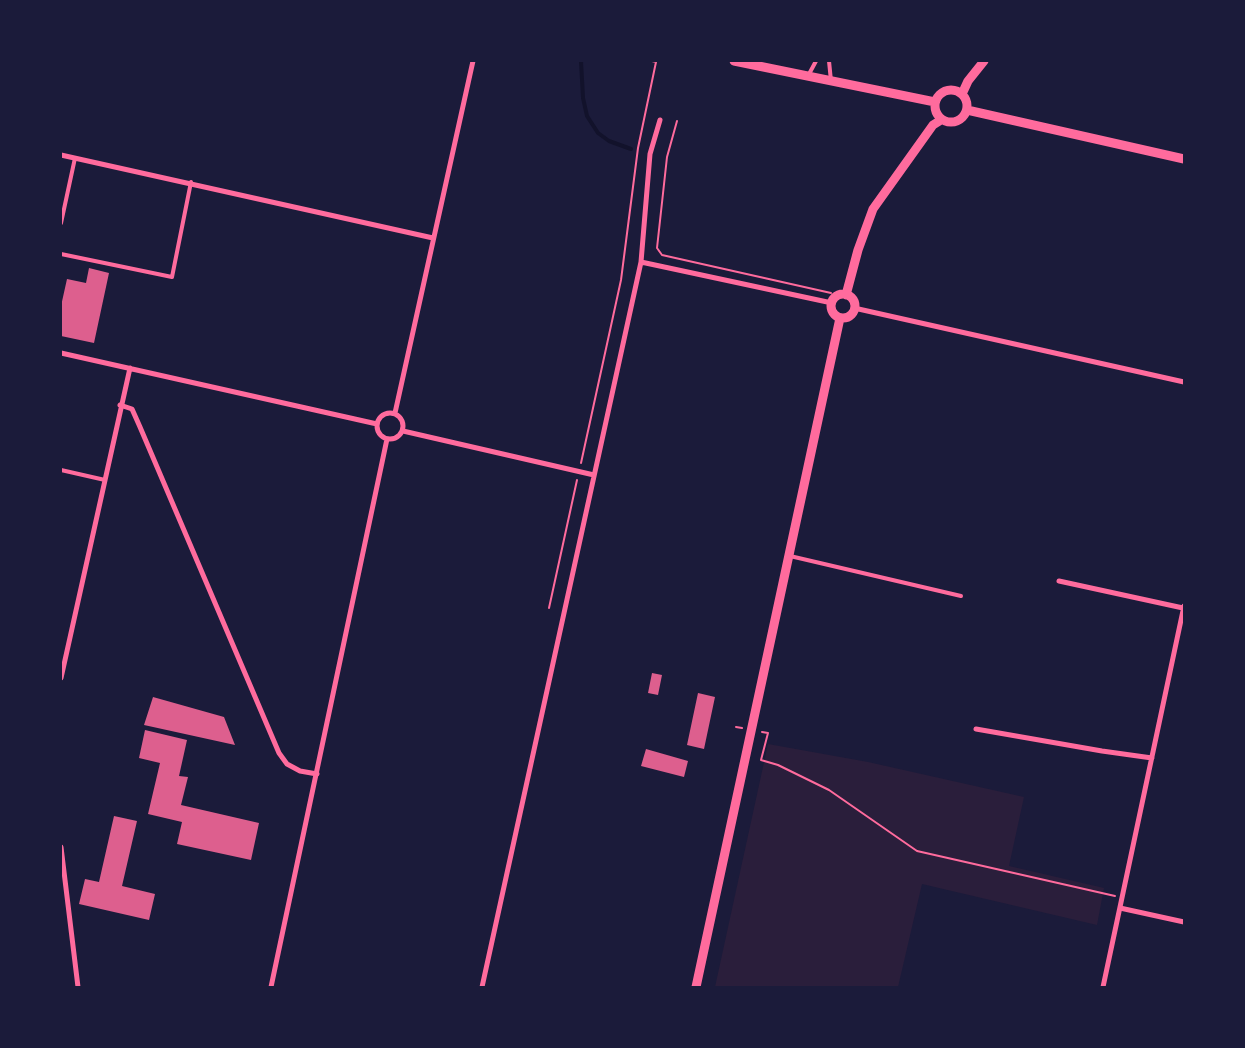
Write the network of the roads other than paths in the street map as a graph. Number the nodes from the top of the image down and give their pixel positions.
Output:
1 (473, 61) edge
2 (734, 61) edge
3 (816, 61) edge
4 (829, 61) edge
5 (984, 61) edge
6 (808, 76) junction
7 (831, 81) junction
8 (962, 94) junction
9 (935, 102) junction
10 (967, 110) junction
11 (660, 120) dead end
12 (941, 120) junction
13 (61, 155) edge
14 (75, 158) junction
15 (1184, 159) edge
16 (191, 182) junction
17 (61, 223) edge
18 (433, 238) junction
19 (61, 254) edge
20 (641, 262) junction
21 (846, 295) junction
22 (832, 303) junction
23 (854, 308) junction
24 (840, 318) junction
25 (61, 353) edge
26 (130, 368) junction
27 (1184, 382) edge
28 (120, 405) junction
29 (395, 413) junction
30 (377, 424) junction
31 (403, 430) junction
32 (387, 439) junction
33 (61, 470) edge
34 (594, 475) junction
35 (105, 480) junction
36 (790, 556) junction
37 (1059, 581) dead end
38 (961, 596) dead end
39 (1184, 606) edge
40 (61, 678) edge
41 (976, 729) dead end
42 (1152, 758) junction
43 (317, 774) junction
44 (61, 847) edge
45 (1120, 908) junction
46 (1184, 922) edge
47 (78, 987) edge
48 (270, 987) edge
49 (482, 987) edge
50 (696, 987) edge
51 (1103, 987) edge

1 - 18 street
2 - 6 street
3 - 6 lane
4 - 7 lane
5 - 8 street
6 - 7 street
7 - 9 street
8 - 9 street
8 - 10 street
9 - 12 street
10 - 12 street
10 - 15 street
11 - 20 street
12 - 21 street
13 - 14 street
14 - 16 street
14 - 17 lane
16 - 18 street
16 - 19 lane
18 - 29 street
20 - 22 street
20 - 34 street
21 - 22 street
21 - 23 street
22 - 24 street
23 - 24 street
23 - 27 street
24 - 36 street
25 - 26 street
26 - 28 street
26 - 30 street
28 - 35 street
28 - 43 street
29 - 30 street
29 - 31 street
30 - 32 street
31 - 32 street
31 - 34 street
32 - 43 street
33 - 35 lane
34 - 49 street
35 - 40 street
36 - 38 lane
36 - 50 street
37 - 39 street
39 - 42 street
41 - 42 street
42 - 45 street
43 - 48 street
44 - 47 street
45 - 46 street
45 - 51 street

